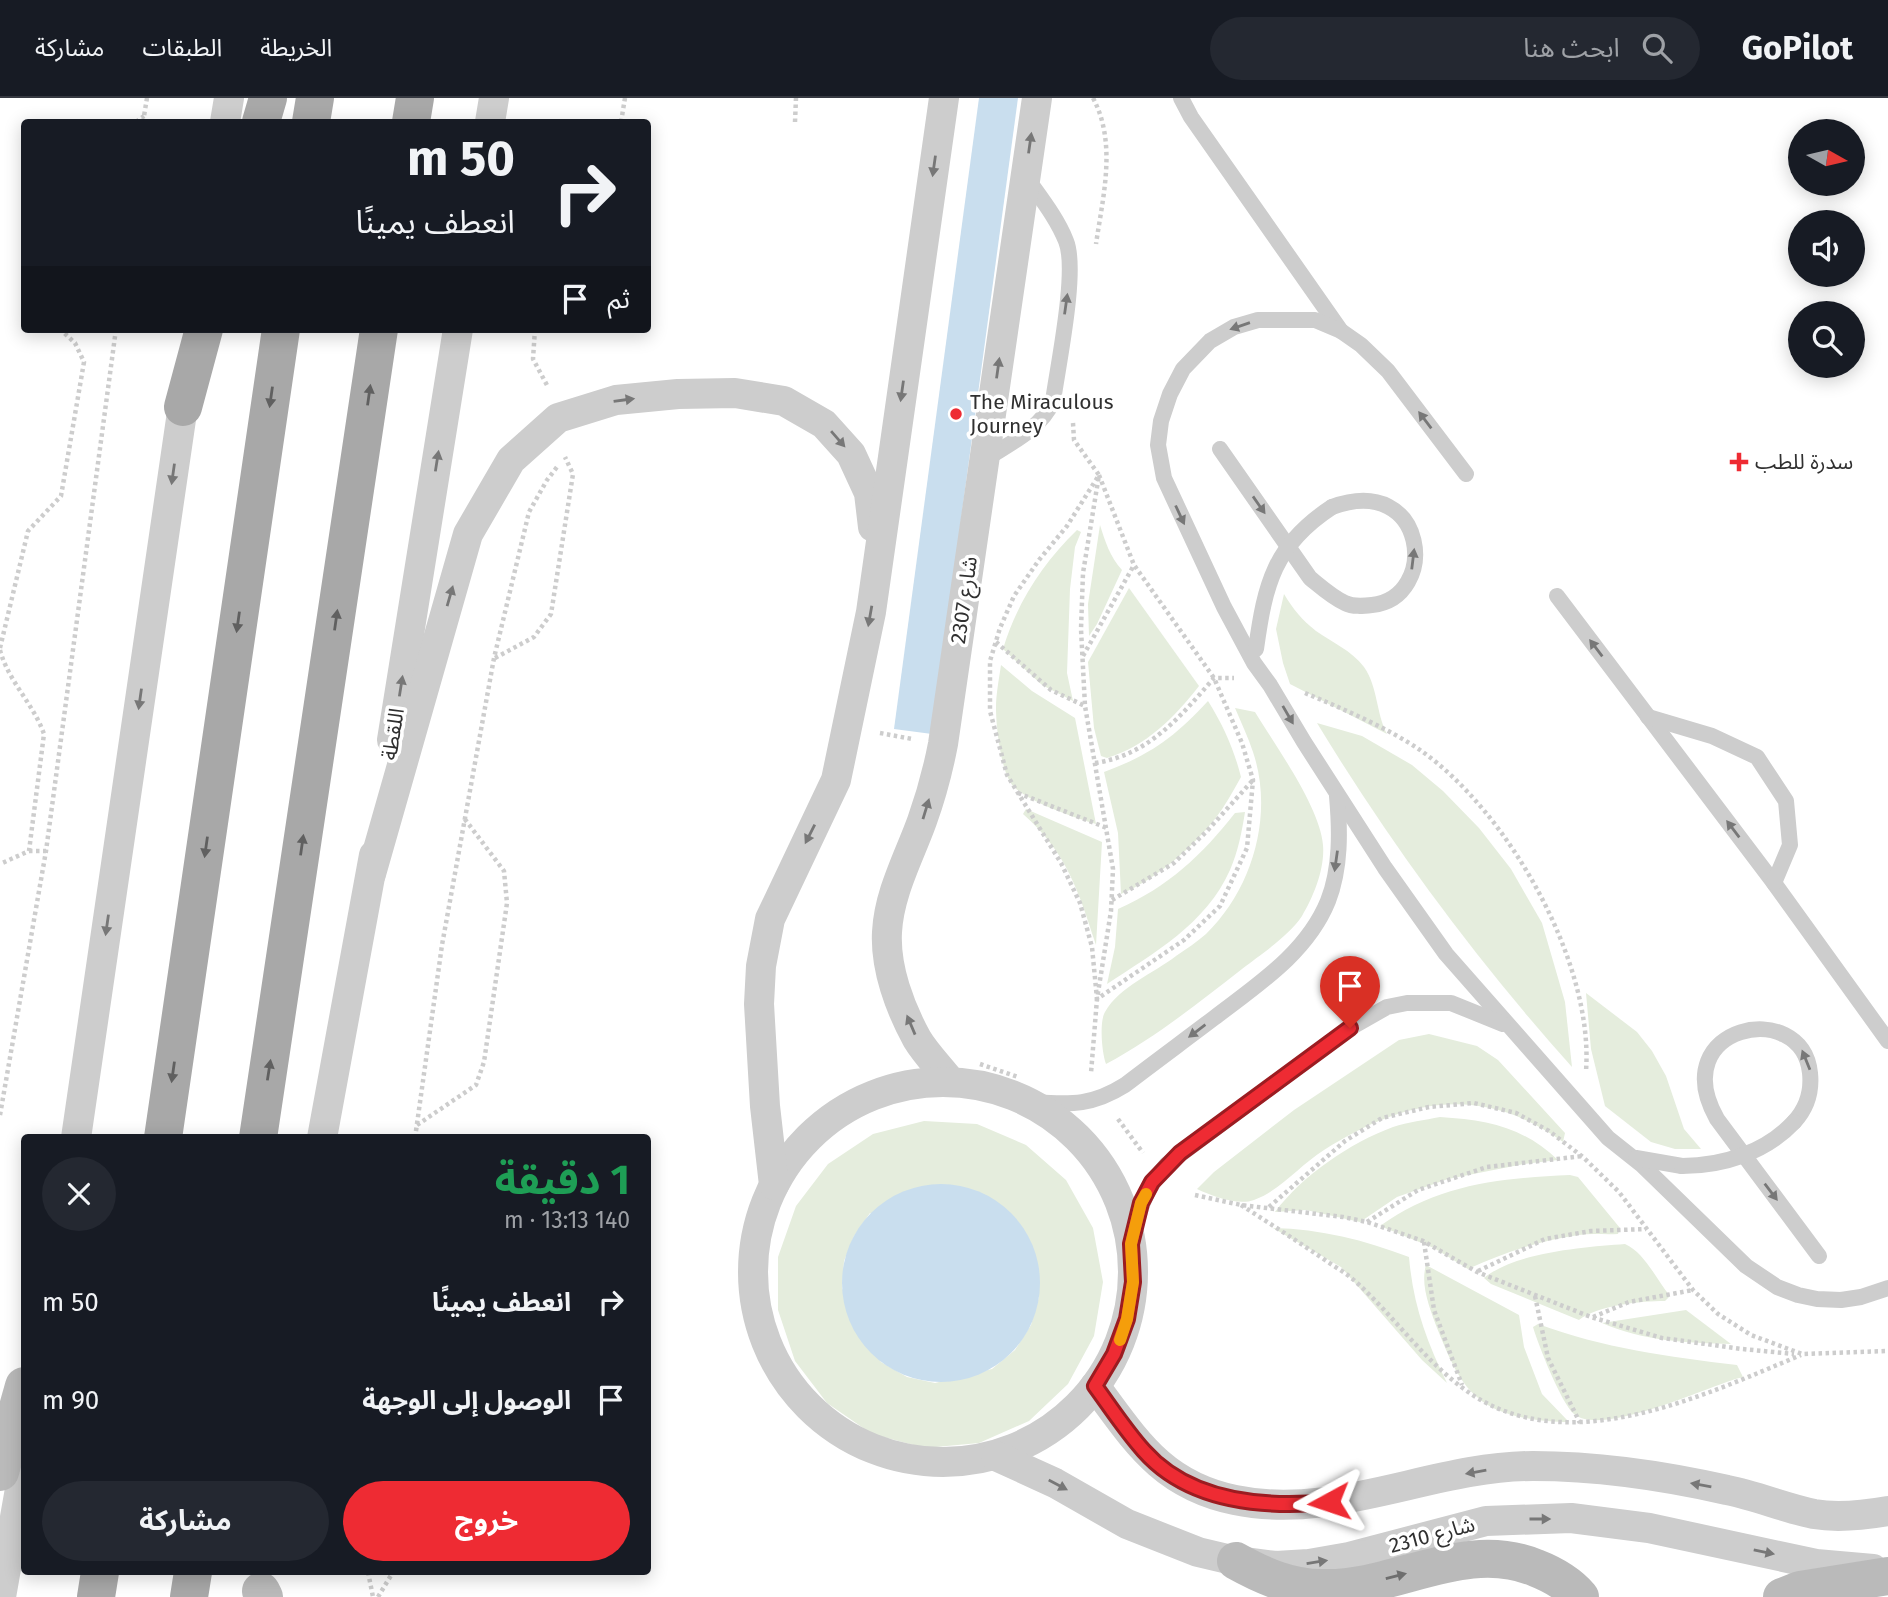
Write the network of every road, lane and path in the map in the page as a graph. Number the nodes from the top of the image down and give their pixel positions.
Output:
1 (147, 98) edge
2 (229, 98) edge
3 (268, 98) edge
4 (315, 98) edge
5 (415, 98) edge
6 (494, 98) edge
7 (625, 98) edge
8 (796, 98) edge
9 (944, 98) edge
10 (1037, 98) edge
11 (1093, 98) edge
12 (1181, 98) edge
13 (144, 115) junction
14 (139, 119) edge
15 (143, 119) edge
16 (226, 119) edge
17 (262, 119) edge
18 (312, 119) edge
19 (412, 119) edge
20 (490, 119) edge
21 (622, 119) edge
22 (795, 122) dead end
23 (1026, 176) junction
24 (1095, 250) dead end
25 (1341, 331) junction
26 (65, 333) edge
27 (115, 333) edge
28 (194, 333) edge
29 (203, 333) edge
30 (280, 333) edge
31 (378, 333) edge
32 (456, 333) edge
33 (535, 333) edge
34 (183, 407) junction
35 (1073, 413) dead end
36 (558, 418) junction
37 (1220, 449) dead end
38 (565, 457) junction
39 (984, 460) junction
40 (1465, 474) dead end
41 (1099, 475) junction
42 (877, 564) junction
43 (1134, 565) junction
44 (1557, 596) dead end
45 (996, 642) junction
46 (0, 649) edge
47 (1082, 656) junction
48 (1255, 656) junction
49 (494, 658) junction
50 (1214, 678) junction
51 (1243, 678) dead end
52 (1301, 691) dead end
53 (1085, 706) junction
54 (1648, 717) junction
55 (1095, 763) junction
56 (1253, 780) junction
57 (1018, 793) junction
58 (1336, 793) junction
59 (464, 818) junction
60 (1107, 828) junction
61 (29, 851) junction
62 (46, 851) junction
63 (0, 864) edge
64 (371, 874) junction
65 (1774, 883) junction
66 (1111, 900) junction
67 (1097, 999) junction
68 (1507, 1026) junction
69 (1888, 1041) edge
70 (977, 1062) dead end
71 (1091, 1069) junction
72 (1079, 1073) dead end
73 (1585, 1077) dead end
74 (1091, 1079) dead end
75 (950, 1081) junction
76 (1027, 1090) junction
77 (1, 1104) edge
78 (0, 1115) edge
79 (1118, 1119) dead end
80 (416, 1126) junction
81 (77, 1134) edge
82 (164, 1134) edge
83 (259, 1134) edge
84 (323, 1134) edge
85 (415, 1134) edge
86 (1582, 1148) dead end
87 (1583, 1157) junction
88 (1630, 1157) junction
89 (1148, 1159) dead end
90 (774, 1185) junction
91 (1195, 1195) dead end
92 (1241, 1205) junction
93 (1269, 1207) junction
94 (1367, 1222) junction
95 (1647, 1229) junction
96 (1423, 1241) junction
97 (1131, 1244) junction
98 (1819, 1256) dead end
99 (1477, 1272) junction
100 (1888, 1288) edge
101 (1693, 1290) junction
102 (1535, 1295) junction
103 (1591, 1317) junction
104 (1888, 1351) edge
105 (1802, 1354) junction
106 (1095, 1386) junction
107 (1464, 1389) junction
108 (21, 1397) edge
109 (1580, 1423) junction
110 (996, 1456) junction
111 (0, 1472) edge
112 (21, 1483) edge
113 (1888, 1511) edge
114 (1236, 1561) junction
115 (1888, 1570) edge
116 (100, 1575) edge
117 (193, 1575) edge
118 (369, 1575) edge
119 (391, 1575) edge
120 (1888, 1576) edge
121 (1, 1597) edge
122 (96, 1597) edge
123 (189, 1597) edge
124 (376, 1597) edge
125 (1580, 1597) edge
126 (1782, 1597) edge

1 - 13 path
2 - 16 street
3 - 17 main road
4 - 18 main road
5 - 19 main road
6 - 20 street
7 - 21 path
8 - 22 path
9 -> 42 street
23 -> 10 street, شارع 2307
11 - 24 path
12 - 25 lane
13 - 14 path
13 - 15 path
39 -> 23 street, شارع 2307
39 -> 23 lane
40 -> 25 lane
25 -> 48 lane
26 - 46 path
27 - 62 path
28 - 34 street
29 - 34 main road
30 -> 82 main road
83 -> 31 main road
64 -> 32 street, اللقطة
33 - 36 path
34 -> 81 street
35 - 41 path
36 - 38 path
36 -> 42 street
64 -> 36 street
37 -> 48 lane, bridge
38 - 49 path
38 - 49 path
75 -> 39 street, شارع 2307
41 - 43 path
41 - 45 path
41 - 47 path
42 -> 90 street
43 - 47 path
43 - 50 path
54 -> 44 lane
45 - 53 path
45 - 57 path
46 - 61 path
47 - 53 path
48 -> 58 lane
49 - 59 path
50 - 51 path
50 - 55 path
50 - 56 path
52 - 73 path
53 - 55 path
65 -> 54 lane
54 - 65 lane
55 - 60 path
56 - 66 path
56 - 67 path
57 - 60 path
57 - 67 path
58 - 68 lane
58 -> 76 lane
59 - 80 path
59 - 80 path
60 - 66 path
61 - 62 path
61 - 63 path
62 - 77 path
64 - 84 street, اللقطة
65 - 69 lane
66 - 67 path
67 - 71 path
68 - 88 lane
68 - 97 lane
70 - 76 path
71 - 72 path
71 - 74 path
75 - 76 street
75 - 90 street
76 - 97 street
77 - 78 path
79 - 89 path
80 - 85 path
86 - 87 path
87 - 93 path
87 - 94 path
87 - 95 path
88 -> 98 lane, bridge
88 - 100 lane
90 - 110 street
91 - 92 path
92 - 93 path
92 - 107 path
93 - 94 path
94 - 96 path
95 - 99 path
95 - 101 path
96 - 99 path
96 - 107 path
97 - 106 street
99 - 102 path
101 - 103 path
101 - 105 path
102 - 103 path
102 - 109 path
103 - 105 path
104 - 105 path
105 - 109 path
106 - 110 street
113 -> 106 street
107 - 109 path
108 - 111 main road
110 -> 114 street, شارع 2310
112 - 121 street
114 -> 115 street, شارع 2310
114 -> 125 main road
116 - 122 main road
117 - 123 main road
118 - 124 path
119 - 124 path
120 - 126 main road

